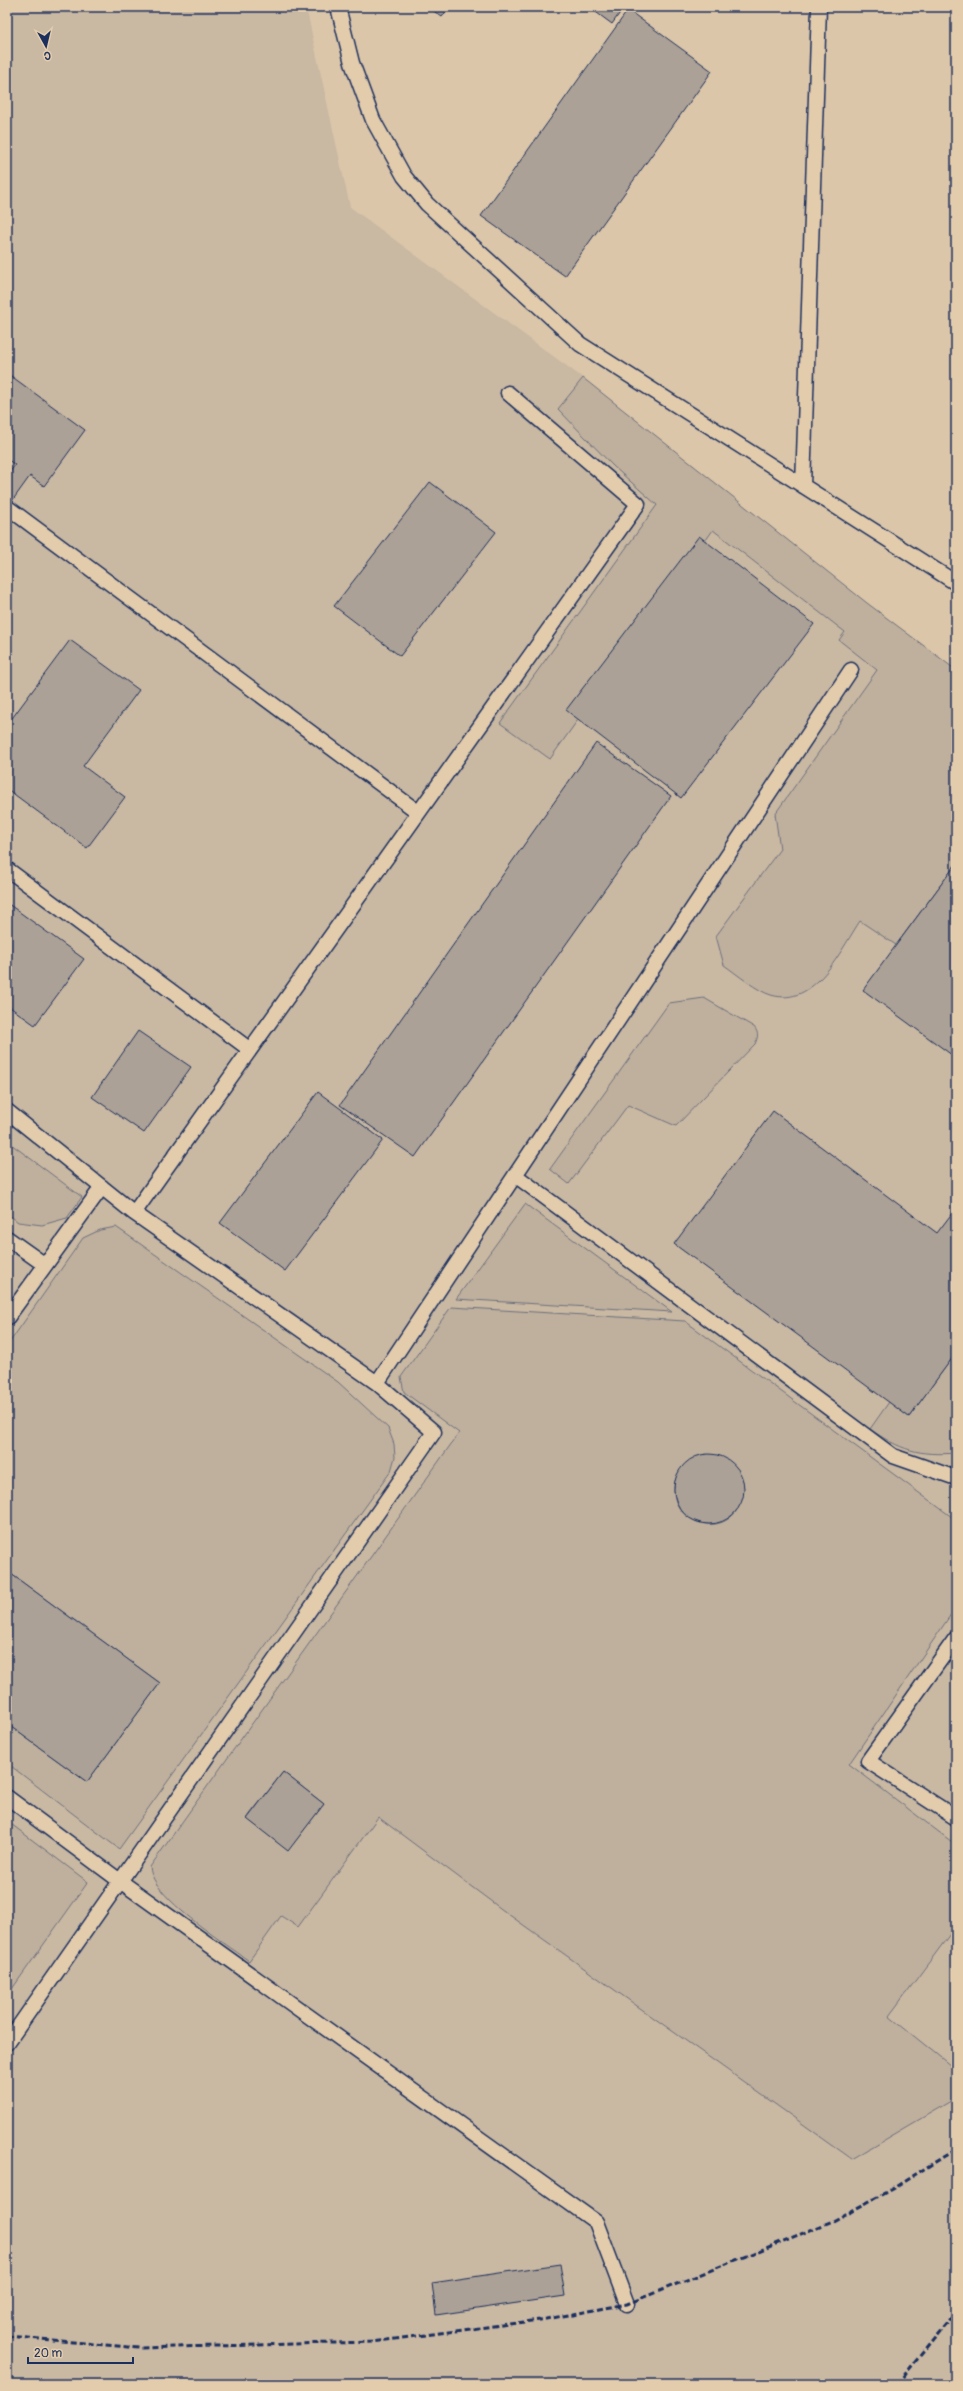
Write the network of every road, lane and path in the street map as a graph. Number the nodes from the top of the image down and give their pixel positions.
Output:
1 (338, 7) edge
2 (819, 7) edge
3 (508, 393) dead end
4 (803, 486) junction
5 (7, 507) edge
6 (956, 583) edge
7 (850, 670) dead end
8 (418, 812) junction
9 (7, 869) edge
10 (249, 1049) junction
11 (7, 1111) edge
12 (515, 1176) junction
13 (102, 1187) junction
14 (134, 1213) junction
15 (7, 1238) edge
16 (45, 1265) junction
17 (7, 1318) edge
18 (377, 1383) junction
19 (956, 1478) edge
20 (956, 1638) edge
21 (7, 1796) edge
22 (956, 1818) edge
23 (120, 1881) junction
24 (7, 2043) edge
25 (627, 2304) dead end

1 - 4 lane
2 - 4 lane
3 - 8 lane
4 - 6 lane
5 - 8 lane
7 - 12 lane
8 - 10 lane
9 - 10 lane
10 - 14 lane
11 - 13 lane
12 - 18 lane
12 - 19 lane
13 - 14 lane
13 - 16 lane
14 - 18 lane
15 - 16 lane
16 - 17 lane
18 - 23 lane
20 - 22 lane
21 - 23 lane
23 - 24 lane
23 - 25 lane

